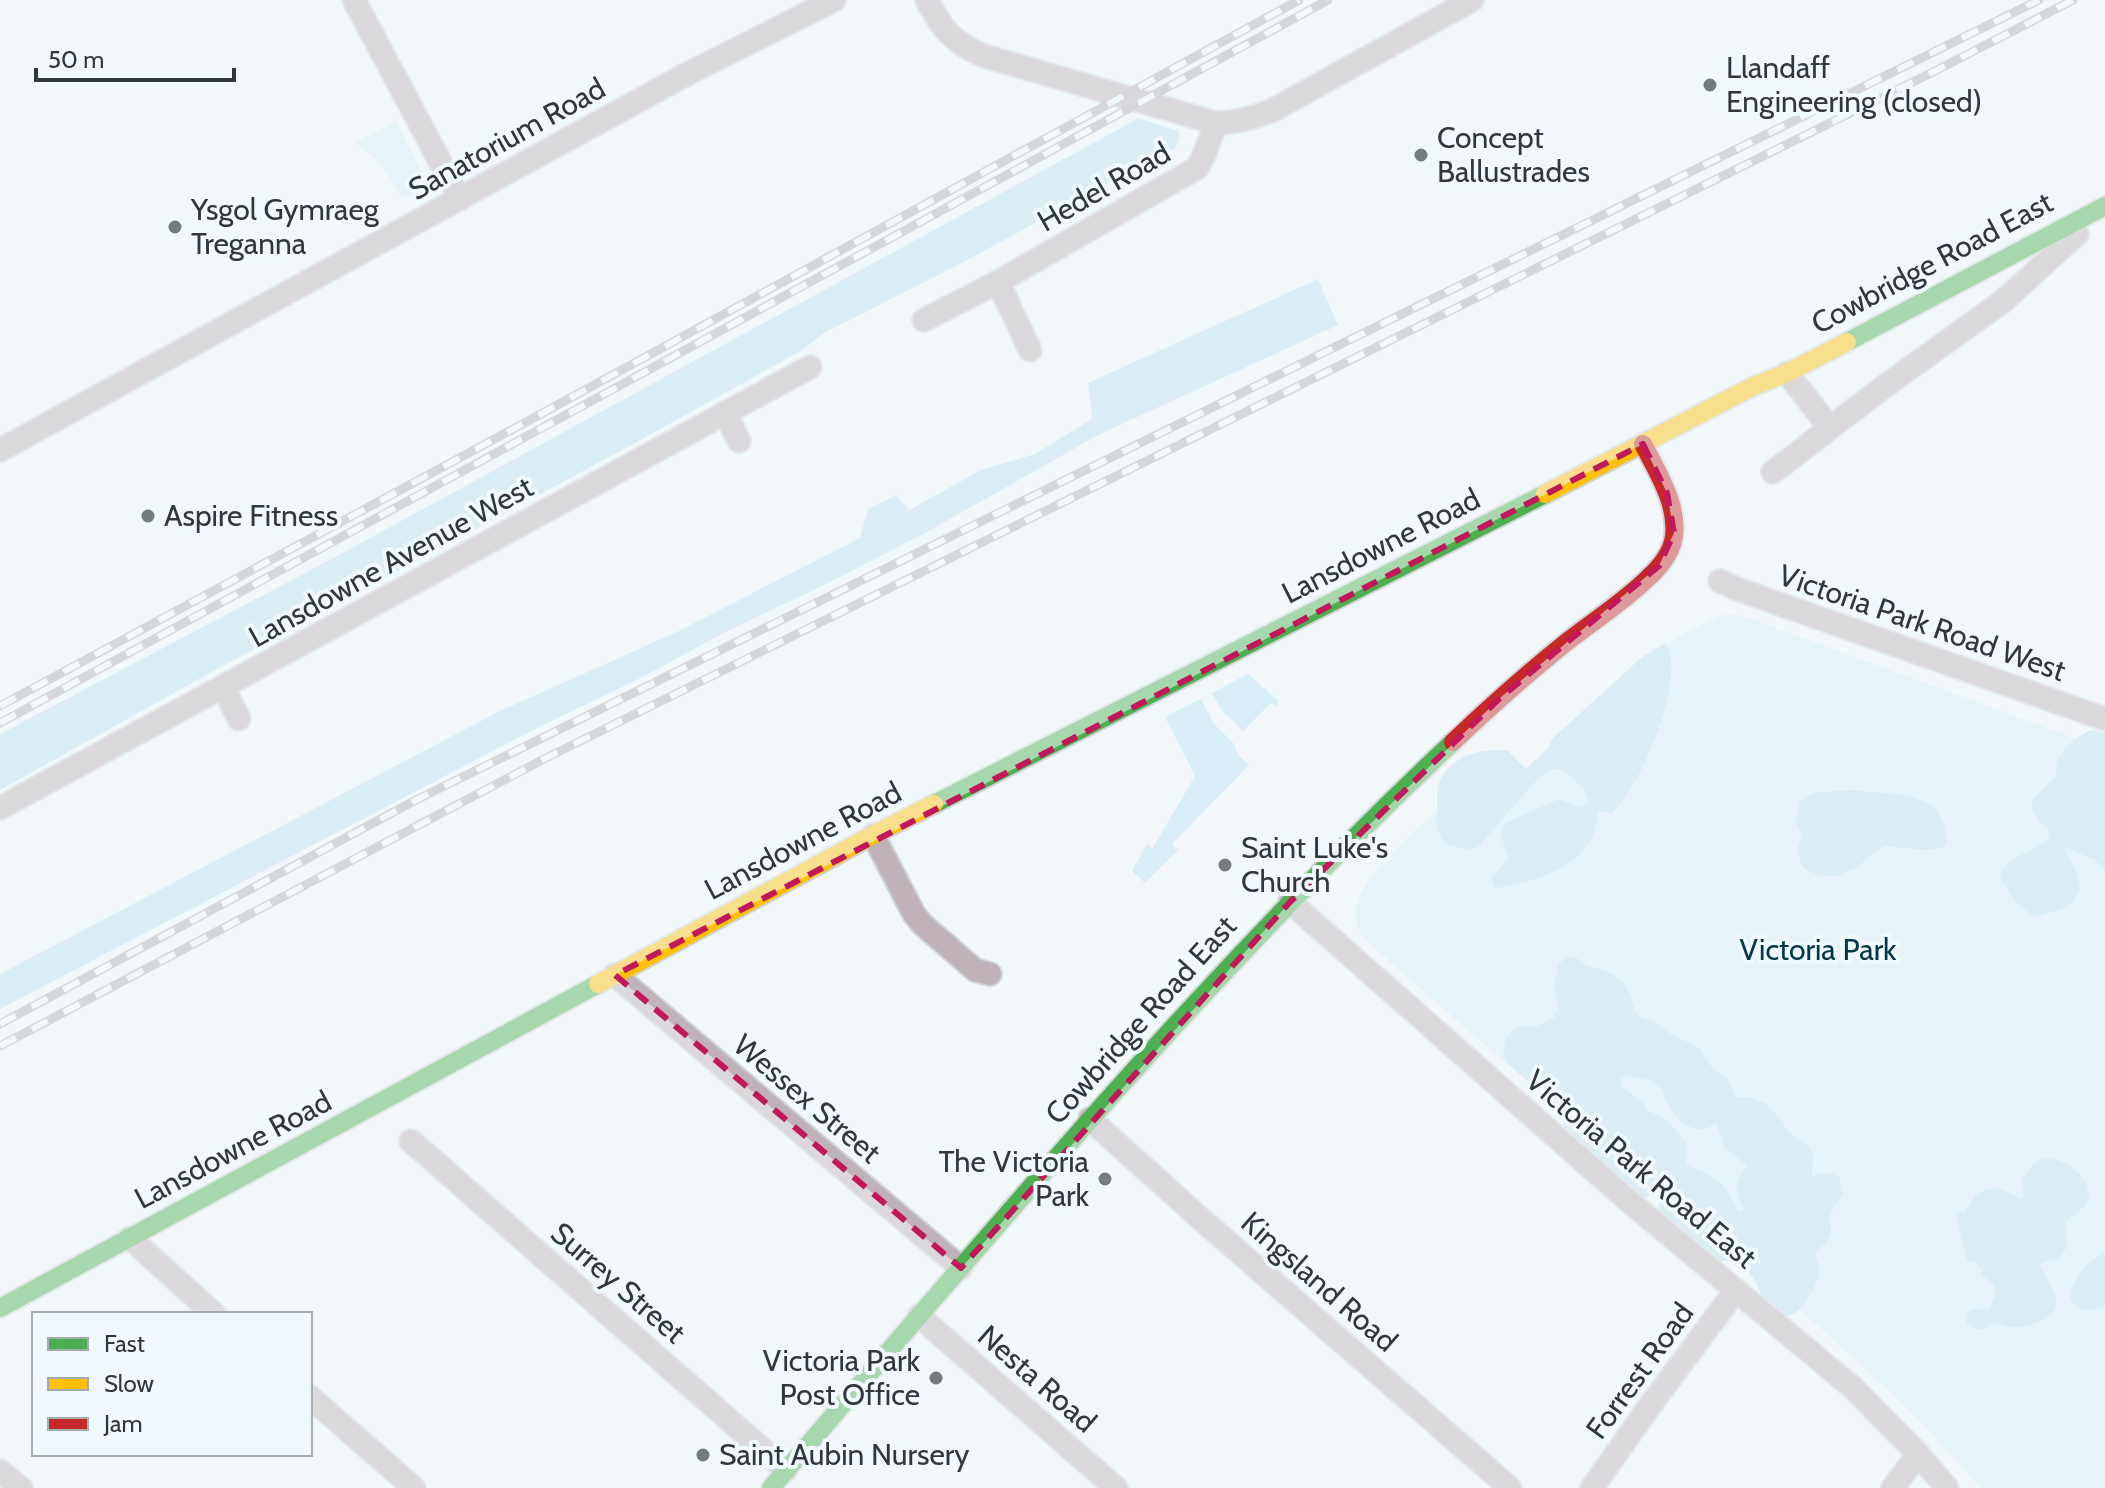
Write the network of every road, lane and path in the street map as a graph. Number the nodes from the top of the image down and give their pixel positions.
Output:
1 (354, 0) edge
2 (834, 0) edge
3 (927, 0) edge
4 (1472, 0) edge
5 (1216, 123) junction
6 (460, 199) junction
7 (2105, 208) edge
8 (998, 282) junction
9 (924, 320) dead end
10 (1030, 350) dead end
11 (810, 367) dead end
12 (1787, 373) junction
13 (725, 413) junction
14 (1830, 428) junction
15 (739, 441) dead end
16 (1643, 444) junction
17 (0, 450) edge
18 (1773, 472) dead end
19 (1720, 581) dead end
20 (223, 687) junction
21 (239, 719) dead end
22 (2105, 719) edge
23 (0, 808) edge
24 (873, 835) junction
25 (1290, 902) junction
26 (990, 974) dead end
27 (615, 975) junction
28 (1090, 1119) junction
29 (411, 1141) dead end
30 (130, 1238) junction
31 (961, 1268) junction
32 (1736, 1290) junction
33 (0, 1308) edge
34 (212, 1312) edge
35 (919, 1316) junction
36 (312, 1399) edge
37 (1918, 1454) junction
38 (786, 1470) junction
39 (0, 1471) edge
40 (21, 1488) edge
41 (414, 1488) edge
42 (771, 1488) edge
43 (1116, 1488) edge
44 (1510, 1488) edge
45 (1592, 1488) edge
46 (1893, 1488) edge
47 (1947, 1488) edge

1 - 6 street
2 - 6 street, Sanatorium Road
3 - 5 street
4 - 5 street
5 - 8 street, Hedel Road
6 - 17 street, Sanatorium Road
7 - 12 main road, Cowbridge Road East
7 - 14 street, Cowbridge Road East
8 - 9 street, Hedel Road
8 - 10 street
11 - 13 street, Lansdowne Avenue West
12 - 14 street
12 - 16 main road, Cowbridge Road East
13 - 15 street
13 - 20 street, Lansdowne Avenue West
14 - 18 street, Cowbridge Road East
16 - 24 main road, Lansdowne Road
16 - 25 main road, Cowbridge Road East
19 - 22 street, Victoria Park Road West
20 - 21 street
20 - 23 street, Lansdowne Avenue West
24 - 26 street
24 - 27 main road, Lansdowne Road
25 - 28 main road, Cowbridge Road East
25 - 32 street, Victoria Park Road East
27 - 30 main road, Lansdowne Road
27 - 31 street, Wessex Street
28 - 31 main road, Cowbridge Road East
28 - 44 street, Kingsland Road
29 - 38 street, Surrey Street
30 - 33 main road, Lansdowne Road
30 - 34 street
31 - 35 main road, Cowbridge Road East
32 - 37 street, Victoria Park Road East
32 - 45 street, Forrest Road
35 - 38 main road, Cowbridge Road East
35 - 43 street, Nesta Road
36 - 41 street
37 - 46 street
37 - 47 street, Victoria Park Road East
38 - 42 main road, Cowbridge Road East
39 - 40 street

